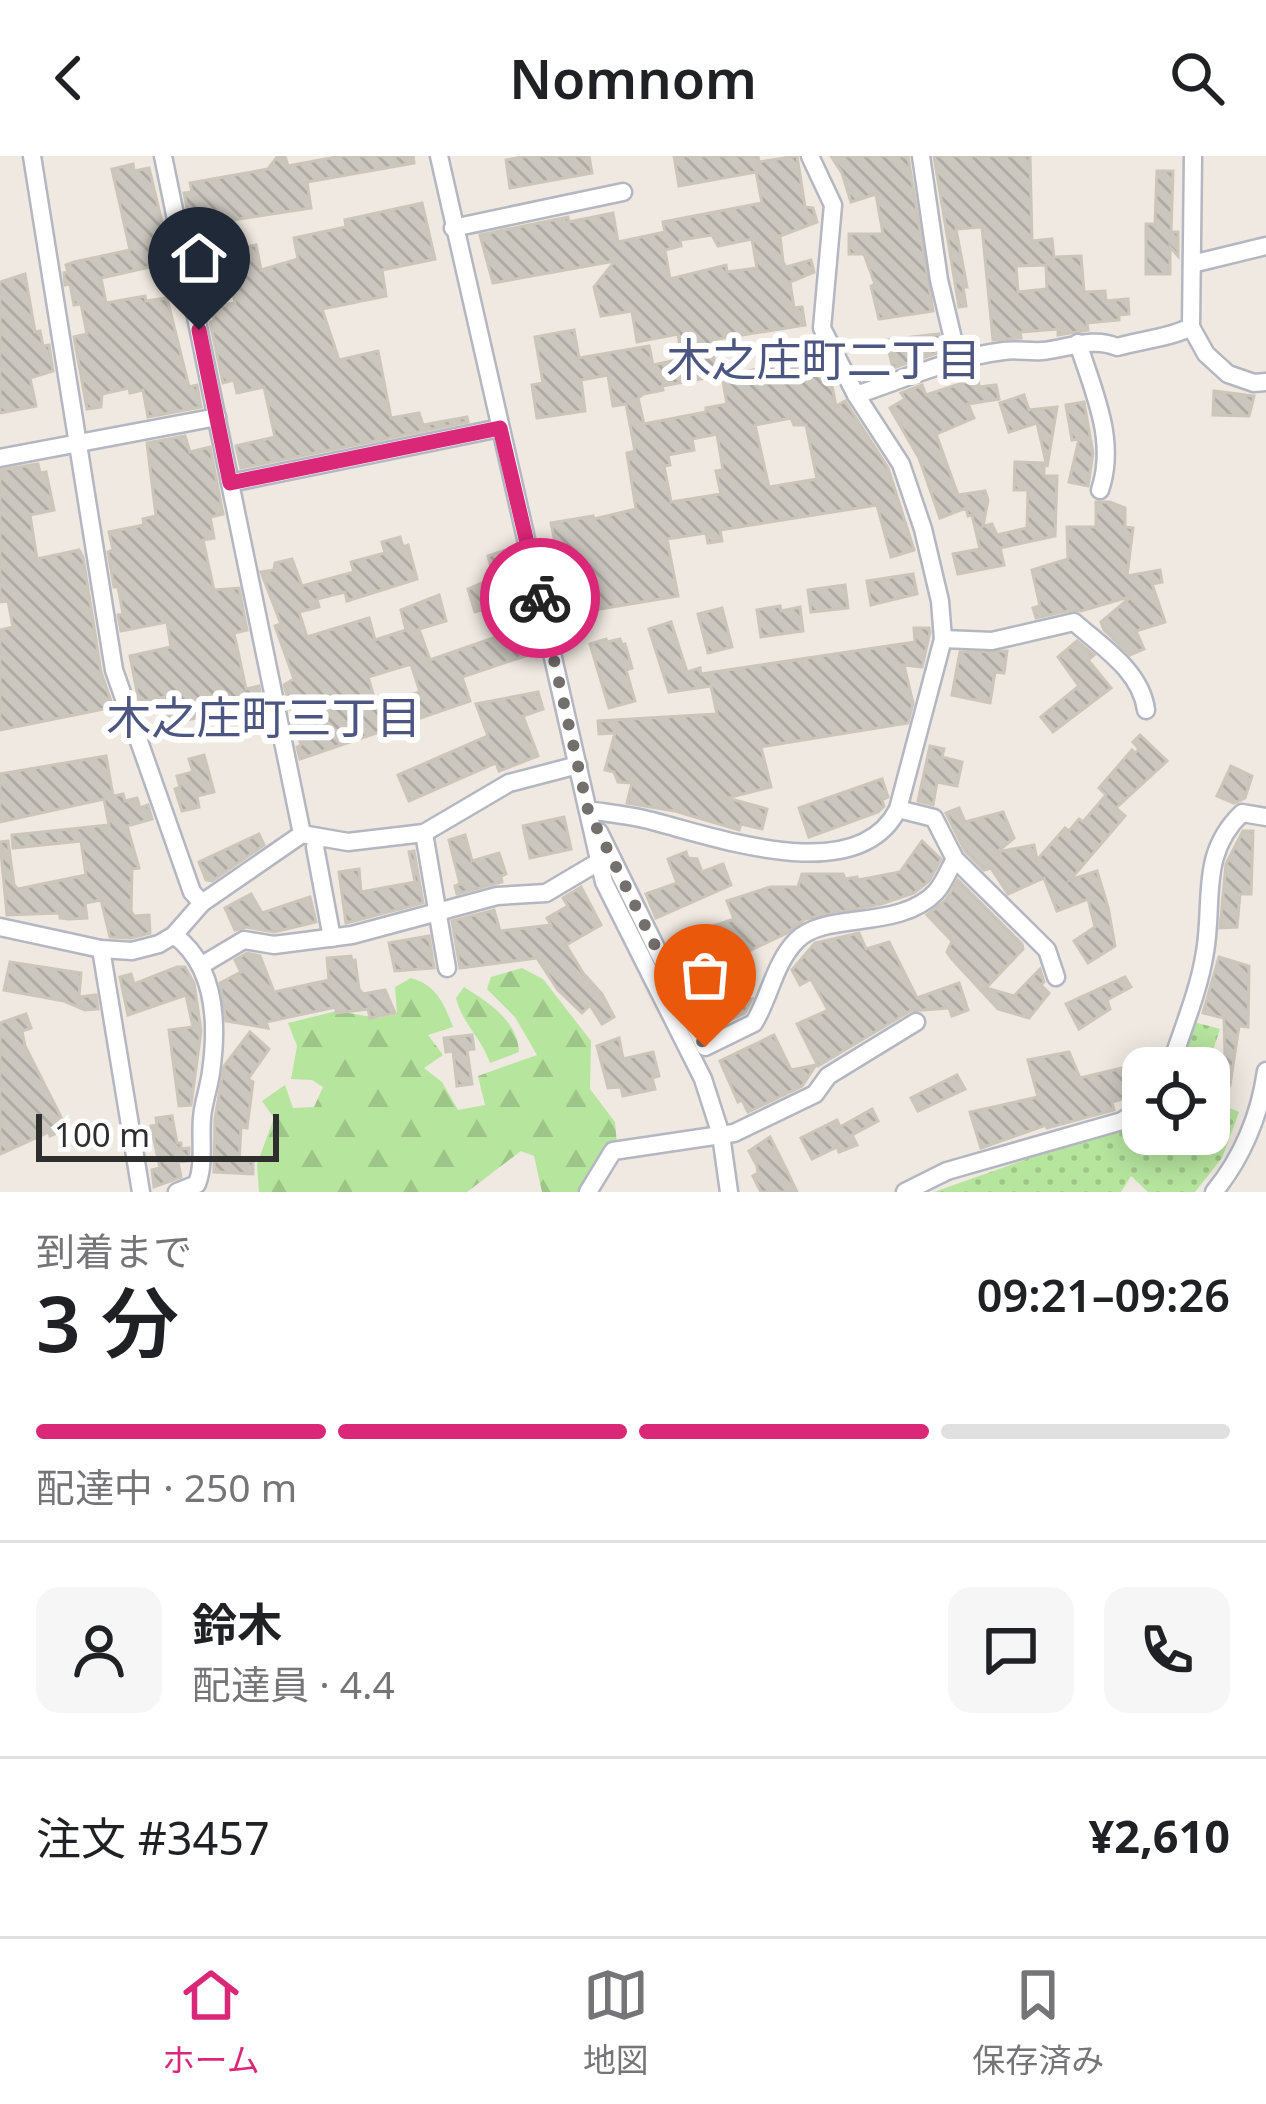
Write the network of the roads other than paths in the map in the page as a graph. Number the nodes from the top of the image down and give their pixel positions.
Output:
1 (32, 156) edge
2 (163, 156) edge
3 (439, 156) edge
4 (810, 156) edge
5 (920, 156) edge
6 (1193, 156) edge
7 (623, 192) dead end
8 (453, 228) junction
9 (1266, 246) edge
10 (1192, 263) junction
11 (1191, 327) junction
12 (1078, 344) junction
13 (958, 360) junction
14 (1266, 382) edge
15 (856, 395) junction
16 (217, 417) junction
17 (500, 428) junction
18 (78, 443) junction
19 (0, 458) edge
20 (230, 483) junction
21 (1100, 490) dead end
22 (943, 639) junction
23 (1146, 710) dead end
24 (578, 765) junction
25 (898, 809) junction
26 (588, 810) junction
27 (1266, 817) edge
28 (424, 833) junction
29 (310, 835) junction
30 (605, 858) junction
31 (955, 859) junction
32 (202, 903) junction
33 (438, 914) junction
34 (0, 927) edge
35 (173, 934) junction
36 (332, 938) junction
37 (101, 949) junction
38 (202, 965) junction
39 (447, 968) dead end
40 (1056, 977) dead end
41 (916, 1022) dead end
42 (1176, 1047) edge
43 (1266, 1071) edge
44 (1122, 1121) edge
45 (721, 1135) junction
46 (141, 1192) edge
47 (177, 1192) edge
48 (588, 1192) edge
49 (729, 1192) edge
50 (905, 1192) edge
51 (1214, 1192) edge

1 - 18 street
2 - 16 street
3 - 8 street
4 - 15 street
5 - 13 street
6 - 10 street
7 - 8 street
8 - 17 street
9 - 10 street
10 - 11 street
11 - 12 street
11 - 14 street
12 - 13 street
12 - 21 street
13 - 15 street
15 - 22 street
16 - 18 street
16 - 20 street
17 - 20 street
17 - 24 street
18 - 19 street
18 - 32 street
20 - 29 street
22 - 23 street
22 - 25 street
24 - 26 street
24 - 28 street
25 - 26 street
25 - 31 street
26 - 30 street
27 - 42 street
28 - 29 street
28 - 33 street
29 - 32 street
29 - 36 street
30 - 31 street
30 - 33 street
30 - 45 street
31 - 40 street
32 - 35 street
33 - 36 street
33 - 39 street
34 - 37 street
35 - 37 street
35 - 38 street
36 - 38 street
37 - 46 street
38 - 47 street
41 - 45 street
43 - 51 street
44 - 50 street
45 - 48 street
45 - 49 street

